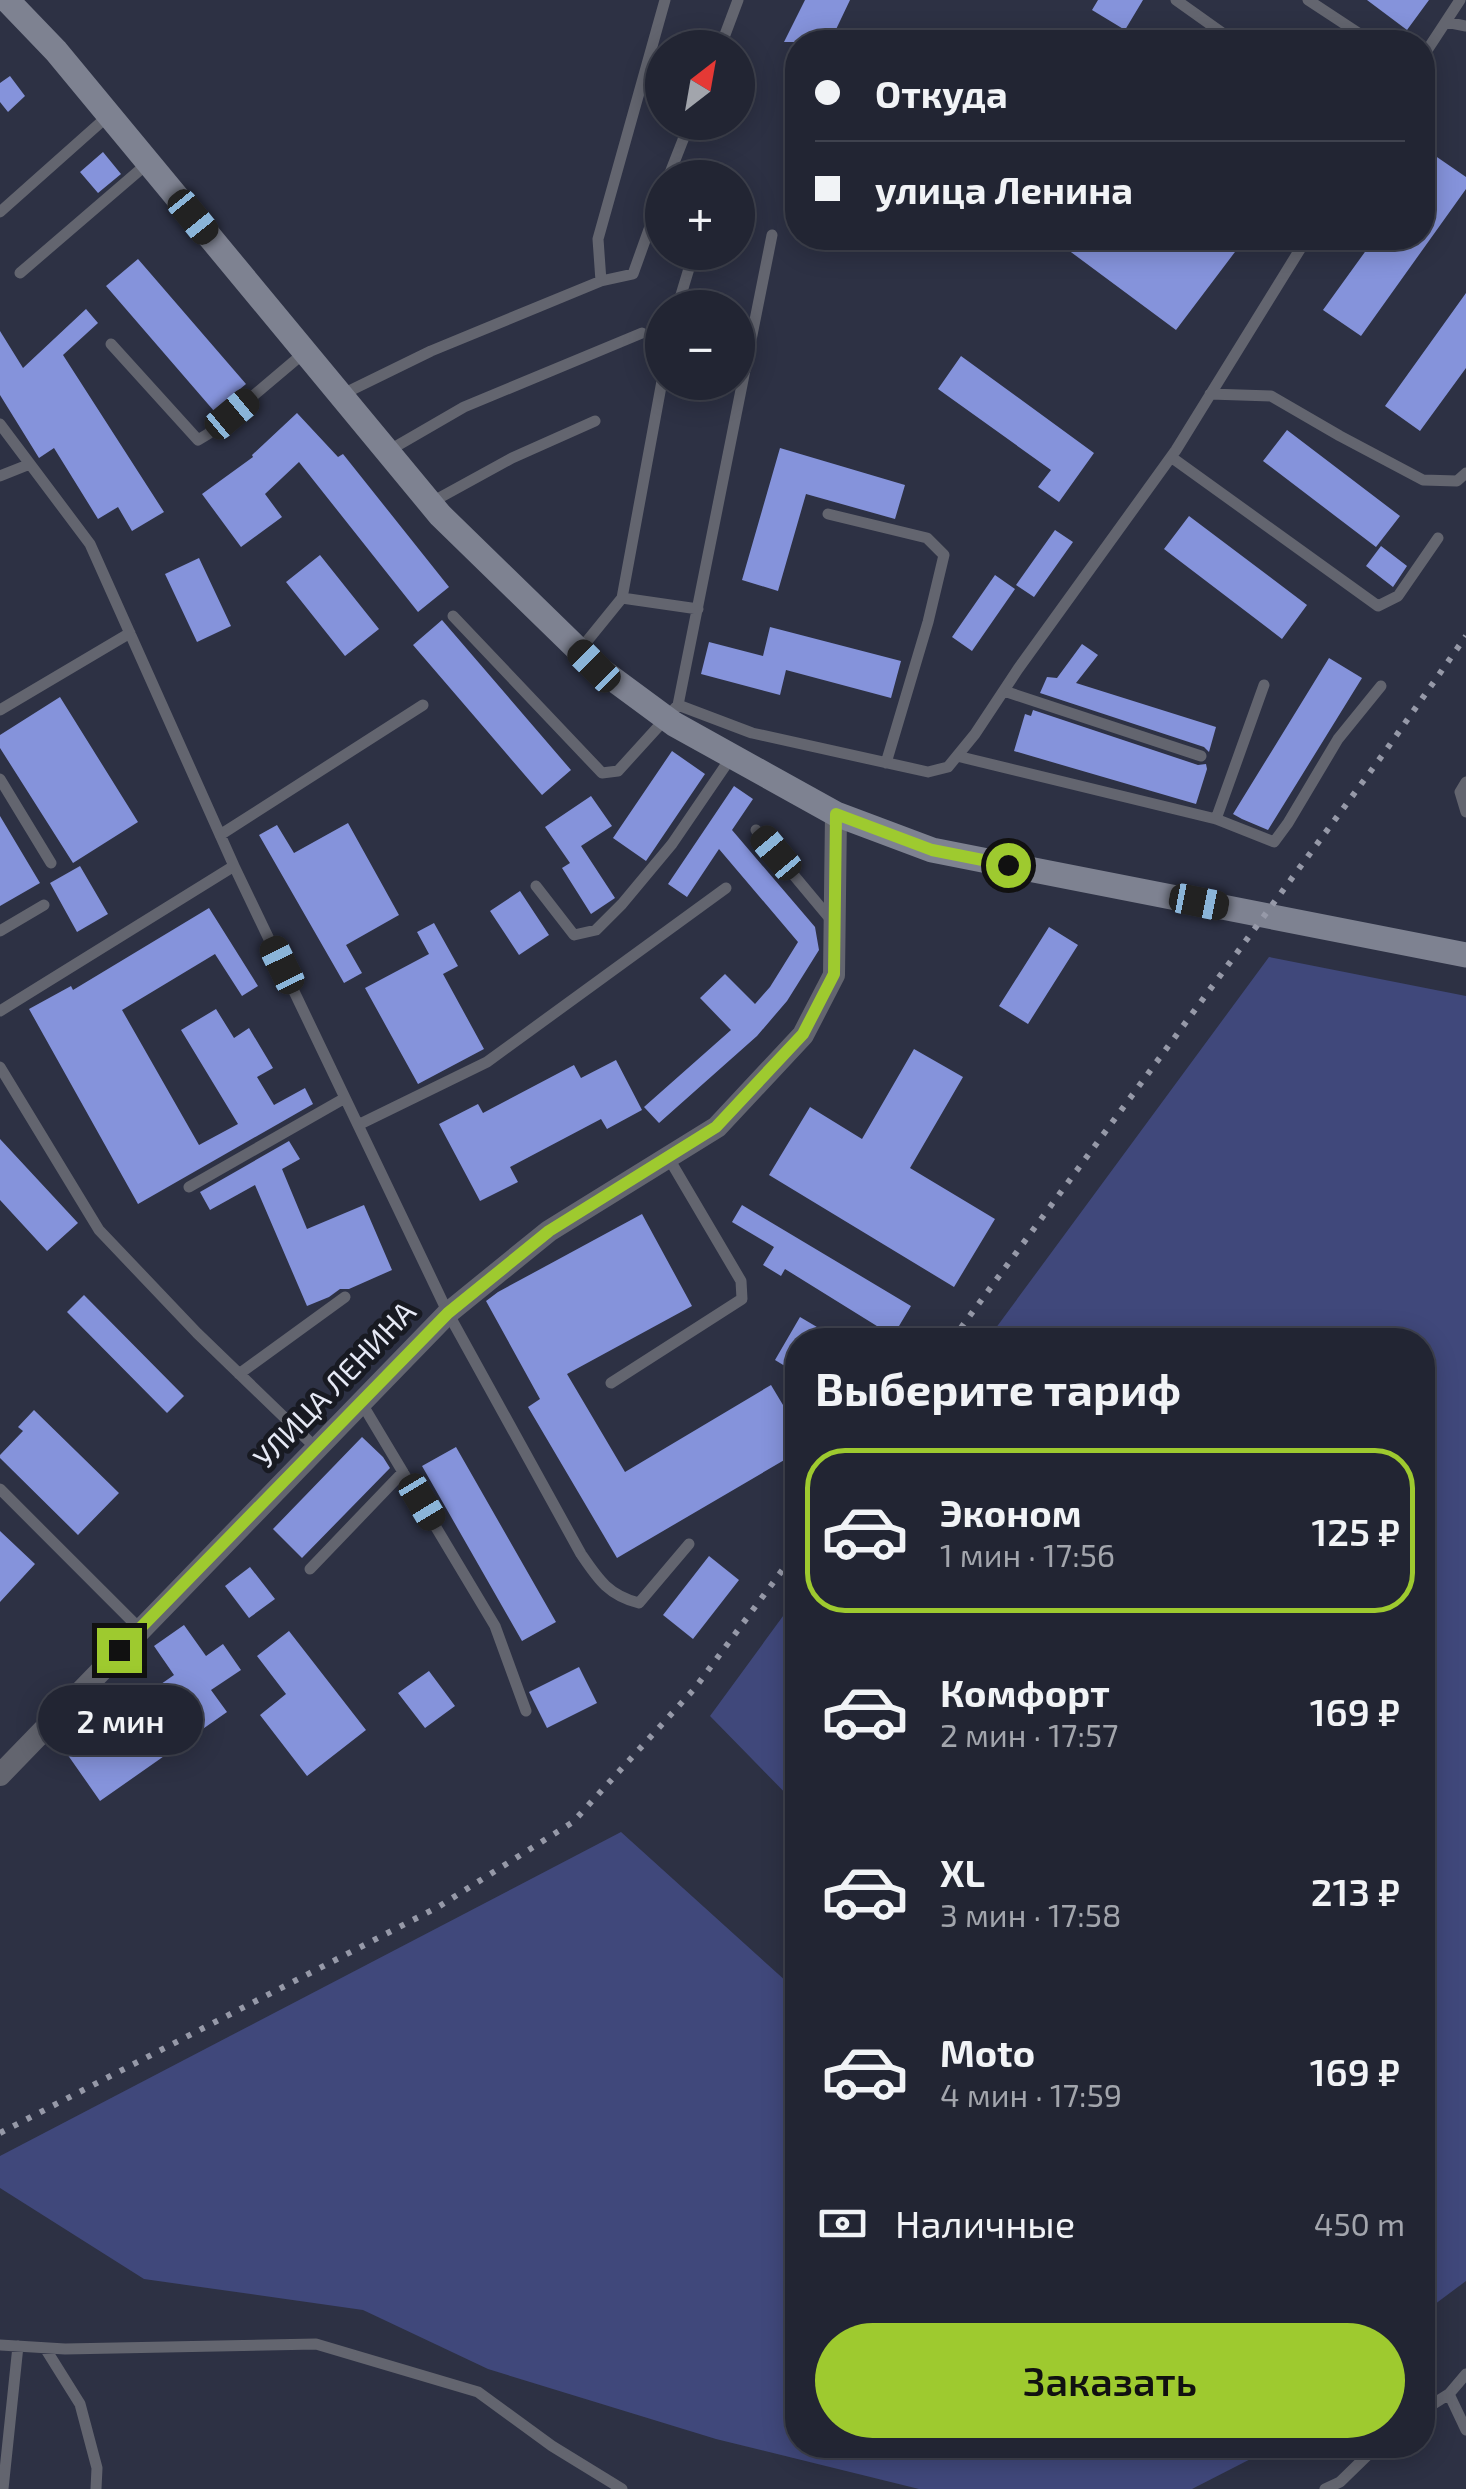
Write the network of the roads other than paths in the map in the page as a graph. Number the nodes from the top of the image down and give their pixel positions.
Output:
1 (7, 0) edge
2 (665, 0) edge
3 (738, 0) edge
4 (1176, 0) edge
5 (1308, 0) edge
6 (1460, 0) edge
7 (1446, 22) junction
8 (1466, 26) edge
9 (727, 30) edge
10 (1218, 30) edge
11 (1354, 30) edge
12 (1435, 38) edge
13 (109, 115) junction
14 (148, 163) junction
15 (0, 212) edge
16 (772, 236) dead end
17 (645, 240) edge
18 (1300, 250) edge
19 (20, 272) dead end
20 (601, 281) junction
21 (642, 333) dead end
22 (111, 344) dead end
23 (305, 352) junction
24 (1210, 394) junction
25 (341, 395) junction
26 (659, 400) edge
27 (595, 421) dead end
28 (0, 424) edge
29 (388, 451) junction
30 (1171, 457) junction
31 (30, 464) junction
32 (0, 476) edge
33 (1463, 478) edge
34 (430, 503) junction
35 (828, 514) dead end
36 (1438, 538) dead end
37 (622, 598) junction
38 (698, 609) junction
39 (454, 616) dead end
40 (130, 633) junction
41 (579, 651) junction
42 (1264, 686) dead end
43 (1381, 686) dead end
44 (1004, 691) junction
45 (423, 705) dead end
46 (0, 710) edge
47 (672, 711) junction
48 (732, 756) junction
49 (957, 756) junction
50 (1201, 756) dead end
51 (886, 763) junction
52 (0, 779) edge
53 (1466, 782) edge
54 (1466, 812) edge
55 (836, 814) junction
56 (1216, 819) junction
57 (756, 830) dead end
58 (220, 835) junction
59 (51, 864) dead end
60 (234, 866) junction
61 (536, 886) dead end
62 (726, 888) dead end
63 (44, 905) dead end
64 (834, 924) junction
65 (0, 931) edge
66 (1466, 955) edge
67 (0, 1011) edge
68 (0, 1068) edge
69 (345, 1098) junction
70 (358, 1125) junction
71 (668, 1157) junction
72 (189, 1186) dead end
73 (345, 1297) dead end
74 (448, 1313) junction
75 (239, 1374) junction
76 (611, 1382) dead end
77 (361, 1402) junction
78 (316, 1448) junction
79 (404, 1472) junction
80 (0, 1488) edge
81 (689, 1544) dead end
82 (310, 1569) dead end
83 (140, 1629) junction
84 (526, 1711) dead end
85 (0, 1775) edge
86 (0, 2345) edge
87 (18, 2346) junction
88 (45, 2348) junction
89 (1466, 2374) edge
90 (1448, 2394) junction
91 (1435, 2402) edge
92 (1466, 2430) edge
93 (1365, 2458) edge
94 (2, 2489) edge
95 (96, 2489) edge
96 (622, 2489) edge
97 (1326, 2489) edge

1 - 13 main road
2 - 20 lane
3 - 9 lane
4 - 10 lane
5 - 11 lane
6 - 7 lane
7 - 8 lane
7 - 12 lane
13 - 14 main road
13 - 15 lane
14 - 19 lane
14 - 23 main road
16 - 38 lane
17 - 20 lane
18 - 24 lane
20 - 25 lane
21 - 29 lane
22 - 23 lane
23 - 25 main road
24 - 30 lane
24 - 33 lane
25 - 29 main road
26 - 37 lane
27 - 34 lane
28 - 31 lane
29 - 34 main road
30 - 36 lane
30 - 44 lane
31 - 32 lane
31 - 40 lane
34 - 41 main road
35 - 51 lane
37 - 38 lane
37 - 41 lane
38 - 47 lane
39 - 47 lane
40 - 46 lane
40 - 58 lane
41 - 47 main road
42 - 56 lane
43 - 56 lane
44 - 49 lane
44 - 50 lane
45 - 58 lane
47 - 48 main road
47 - 51 lane
48 - 55 main road
48 - 61 lane
49 - 51 lane
49 - 56 lane
52 - 59 lane
53 - 54 lane
55 - 64 street, УЛИЦА ЛЕНИНА
55 - 66 main road
57 - 64 lane
58 - 60 lane
60 - 67 lane
60 - 69 lane
62 - 70 lane
63 - 65 lane
64 - 71 street, УЛИЦА ЛЕНИНА
68 - 75 lane
69 - 70 lane
69 - 72 lane
70 - 74 lane
71 - 74 street, УЛИЦА ЛЕНИНА
71 - 76 lane
73 - 75 lane
74 - 77 street, УЛИЦА ЛЕНИНА
74 - 81 lane
75 - 78 lane
77 - 78 street, УЛИЦА ЛЕНИНА
77 - 79 lane
78 - 83 street, УЛИЦА ЛЕНИНА
79 - 82 lane
79 - 84 lane
80 - 83 lane
83 - 85 street, УЛИЦА ЛЕНИНА
86 - 87 lane
87 - 88 lane
87 - 94 lane
88 - 95 lane
88 - 96 lane
89 - 90 lane
90 - 91 lane
90 - 92 lane
93 - 97 lane

